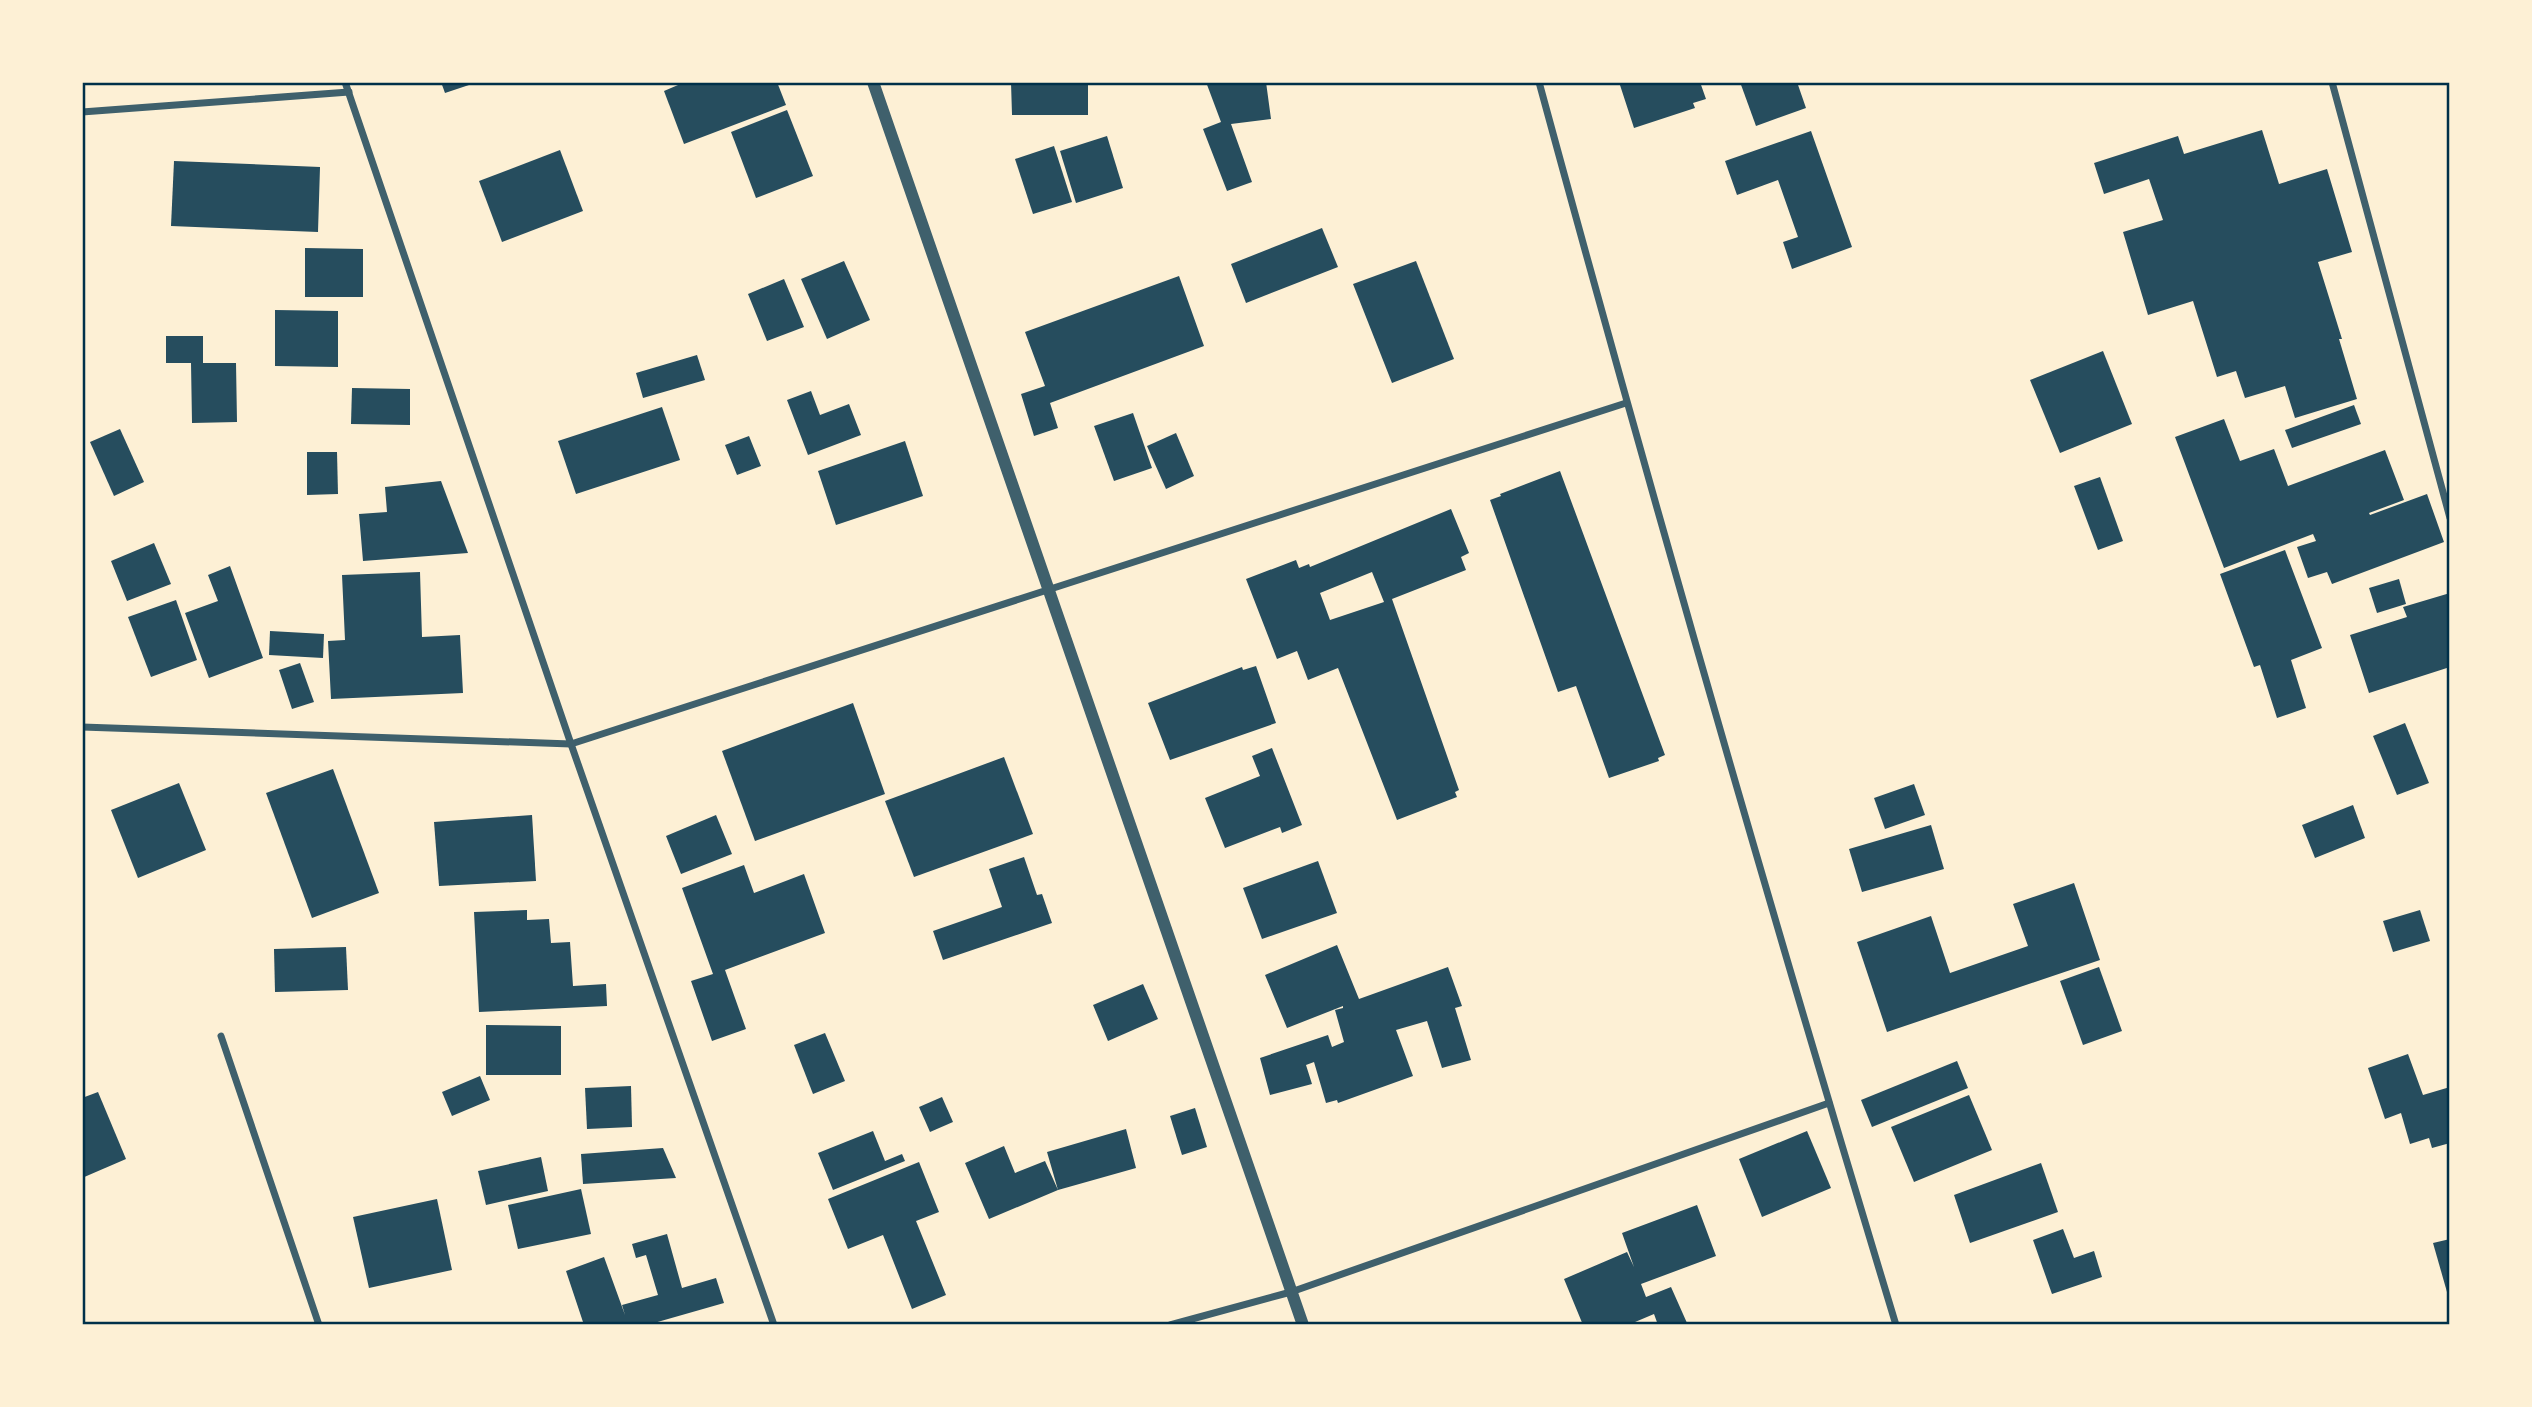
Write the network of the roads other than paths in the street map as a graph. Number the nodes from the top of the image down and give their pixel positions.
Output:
1 (345, 82) edge
2 (873, 82) edge
3 (1539, 82) edge
4 (2332, 82) edge
5 (349, 92) junction
6 (82, 112) edge
7 (1626, 403) junction
8 (2450, 518) edge
9 (1049, 590) junction
10 (82, 727) edge
11 (571, 744) junction
12 (221, 1036) dead end
13 (1829, 1103) junction
14 (1291, 1292) junction
15 (319, 1325) edge
16 (774, 1325) edge
17 (1170, 1325) edge
18 (1303, 1325) edge
19 (1896, 1325) edge

1 - 5 street
2 - 9 street
3 - 7 street
4 - 8 street
5 - 6 street
5 - 11 street
7 - 9 street
7 - 13 street
9 - 11 street
9 - 14 street
10 - 11 street
11 - 16 street
12 - 15 street
13 - 14 street
13 - 19 street
14 - 17 street
14 - 18 street

